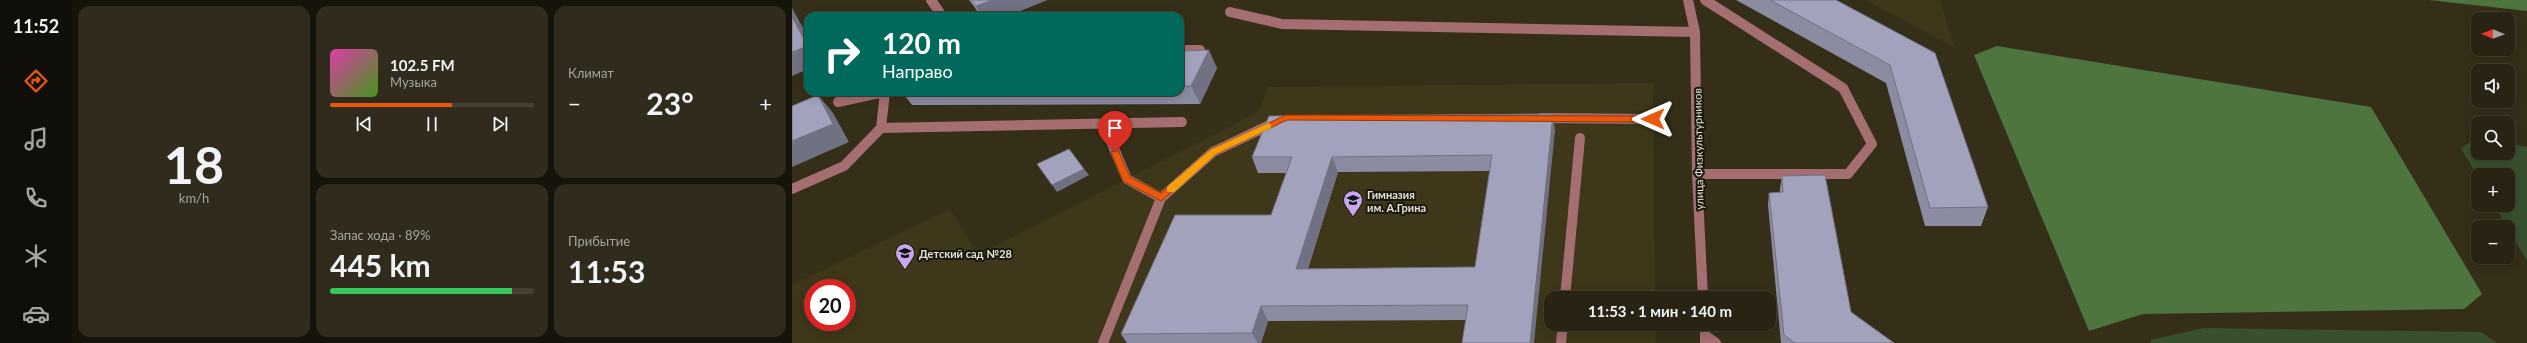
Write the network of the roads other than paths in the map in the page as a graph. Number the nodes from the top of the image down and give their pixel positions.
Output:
1 (931, 0) edge
2 (1688, 0) edge
3 (1704, 0) edge
4 (939, 12) edge
5 (1230, 12) dead end
6 (1695, 32) junction
7 (1184, 50) edge
8 (1200, 50) edge
9 (866, 96) edge
10 (884, 96) edge
11 (838, 102) dead end
12 (1286, 118) edge
13 (1533, 118) edge
14 (1653, 119) dead end
15 (1182, 122) dead end
16 (1104, 125) junction
17 (881, 128) junction
18 (1580, 138) dead end
19 (1697, 174) junction
20 (792, 189) edge
21 (1161, 198) junction
22 (1566, 291) edge
23 (1703, 291) edge
24 (1562, 331) edge
25 (1705, 334) edge
26 (1103, 343) edge
27 (1561, 343) edge
28 (1716, 343) edge

1 - 4 street
2 - 6 street, улица Физкультурников
3 - 19 street
5 - 6 street
6 - 19 street, улица Физкультурников
7 - 8 street
9 - 11 street
10 - 17 street
12 - 21 street
13 - 14 street
15 - 16 street
16 - 17 street
16 - 21 street
17 - 20 street
18 - 22 street
19 - 23 street, улица Физкультурников
21 - 26 street
24 - 27 street
25 - 28 street

